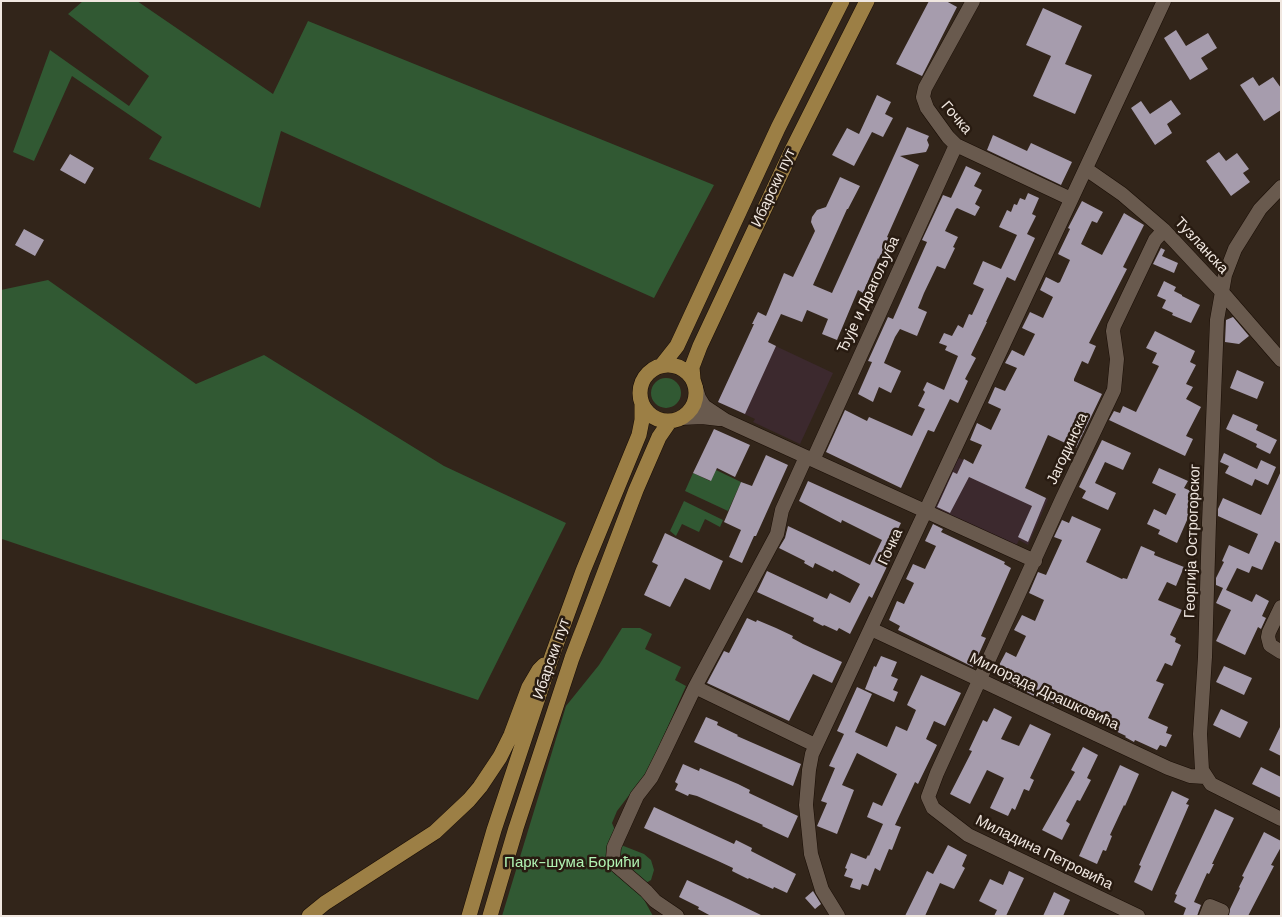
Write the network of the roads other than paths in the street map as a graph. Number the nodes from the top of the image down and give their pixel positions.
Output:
1 (842, 1) edge
2 (867, 1) edge
3 (973, 1) edge
4 (1164, 1) edge
5 (956, 145) junction
6 (1086, 169) junction
7 (1281, 187) edge
8 (1071, 200) junction
9 (1164, 230) junction
10 (1222, 292) junction
11 (1281, 360) edge
12 (662, 365) junction
13 (694, 384) junction
14 (642, 405) junction
15 (675, 420) junction
16 (725, 420) junction
17 (809, 458) junction
18 (926, 511) junction
19 (1035, 561) junction
20 (1281, 607) edge
21 (871, 628) junction
22 (1281, 652) edge
23 (552, 656) junction
24 (980, 680) junction
25 (695, 687) junction
26 (815, 745) junction
27 (1210, 782) junction
28 (1281, 819) edge
29 (309, 916) edge
30 (469, 916) edge
31 (490, 916) edge
32 (677, 916) edge
33 (838, 916) edge
34 (1138, 916) edge

1 - 12 main road, Ибарски пут
2 - 13 main road, Ибарски пут
3 - 5 street, Гочка
4 - 6 street, Гочка
5 - 8 street, Гочка
5 - 17 street, Ђује и Драгољуба
6 - 8 street, Гочка
6 - 9 street, Тузланска
7 - 10 street, Георгија Острогорског
8 - 18 street, Гочка
9 - 10 street, Тузланска
9 - 19 street, Јагодинска
10 - 11 street, Тузланска
10 - 27 street, Георгија Острогорског
12 - 13 main road
12 - 14 main road
13 - 15 main road
13 - 16 street
14 - 15 main road
14 - 23 main road, Ибарски пут
15 - 16 street
15 - 31 main road, Ибарски пут
16 - 17 street
17 - 18 street
17 - 25 street, Ђује и Драгољуба
18 - 19 street
18 - 21 street, Гочка
19 - 24 street, Јагодинска
20 - 22 street
21 - 24 street, Милорада Драшковића
21 - 26 street, Гочка
23 - 29 main road
23 - 30 main road, Ибарски пут
24 - 27 street, Милорада Драшковића
24 - 34 street, Миладина Петровића
25 - 26 street
25 - 32 street, Ђује и Драгољуба
26 - 33 street, Гочка
27 - 28 street, Милорада Драшковића

